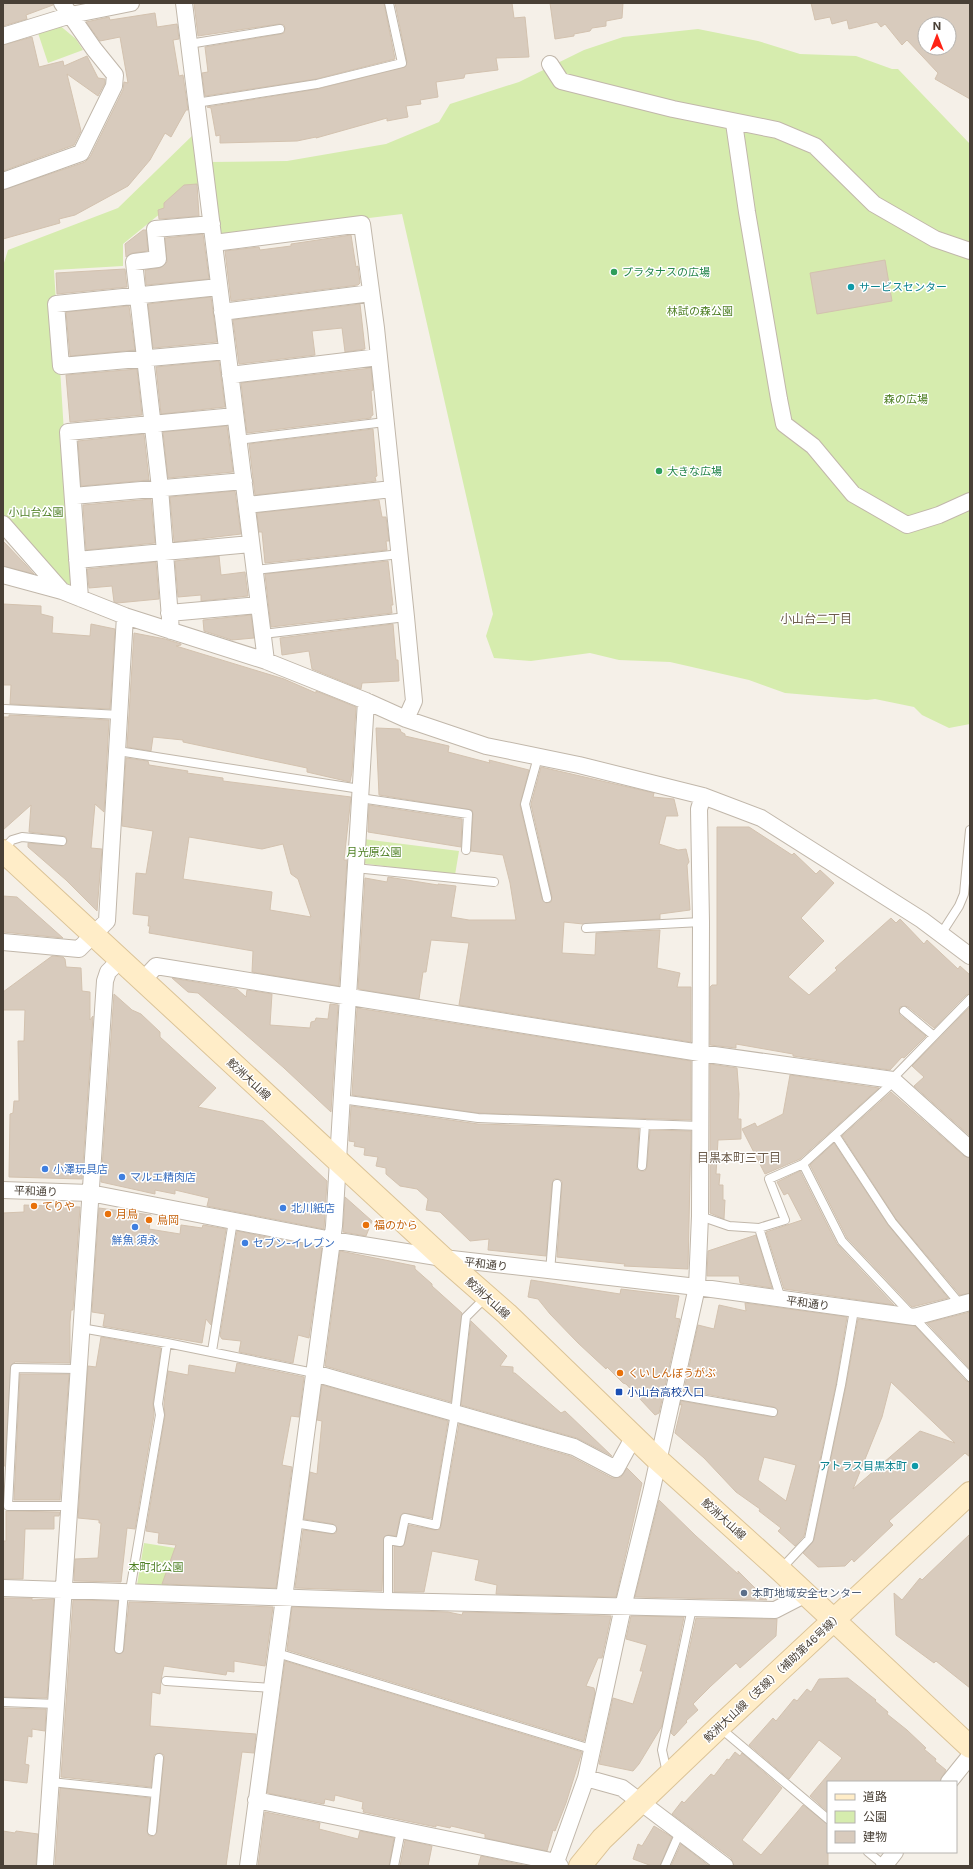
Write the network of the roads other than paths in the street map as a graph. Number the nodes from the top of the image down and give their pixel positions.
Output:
1 (184, 3) edge
2 (389, 3) edge
3 (122, 4) edge
4 (66, 9) edge
5 (280, 29) dead end
6 (3, 36) edge
7 (189, 44) junction
8 (550, 64) dead end
9 (196, 103) junction
10 (734, 123) junction
11 (3, 181) edge
12 (212, 224) junction
13 (214, 243) junction
14 (970, 251) edge
15 (219, 287) junction
16 (371, 293) junction
17 (138, 295) junction
18 (222, 312) junction
19 (227, 351) junction
20 (379, 357) junction
21 (145, 360) junction
22 (230, 375) junction
23 (235, 416) junction
24 (385, 422) junction
25 (153, 424) junction
26 (238, 440) junction
27 (244, 481) junction
28 (160, 488) junction
29 (392, 489) junction
30 (73, 496) junction
31 (970, 501) edge
32 (247, 505) junction
33 (3, 524) edge
34 (251, 544) junction
35 (165, 552) junction
36 (400, 554) junction
37 (77, 560) junction
38 (255, 570) junction
39 (3, 575) edge
40 (62, 591) junction
41 (80, 598) junction
42 (259, 605) junction
43 (169, 613) junction
44 (125, 616) junction
45 (406, 617) junction
46 (171, 631) junction
47 (263, 634) junction
48 (266, 661) junction
49 (366, 700) junction
50 (5, 709) dead end
51 (120, 715) junction
52 (406, 720) junction
53 (118, 751) junction
54 (538, 756) junction
55 (360, 793) junction
56 (703, 796) junction
57 (970, 830) edge
58 (62, 840) dead end
59 (3, 850) edge
60 (466, 850) dead end
61 (355, 868) junction
62 (494, 882) dead end
63 (547, 898) dead end
64 (701, 922) junction
65 (586, 928) dead end
66 (941, 934) junction
67 (94, 935) junction
68 (3, 942) edge
69 (970, 956) edge
70 (120, 960) junction
71 (142, 981) junction
72 (349, 996) junction
73 (970, 999) edge
74 (904, 1011) dead end
75 (934, 1036) junction
76 (700, 1053) junction
77 (893, 1080) junction
78 (341, 1099) junction
79 (645, 1124) junction
80 (700, 1126) junction
81 (835, 1135) junction
82 (970, 1149) edge
83 (337, 1160) junction
84 (802, 1164) junction
85 (642, 1166) dead end
86 (557, 1184) dead end
87 (3, 1190) edge
88 (90, 1193) junction
89 (700, 1216) junction
90 (233, 1221) junction
91 (759, 1228) junction
92 (332, 1240) junction
93 (443, 1258) junction
94 (550, 1272) junction
95 (697, 1287) junction
96 (486, 1296) junction
97 (781, 1299) junction
98 (965, 1303) edge
99 (854, 1310) junction
100 (914, 1317) junction
101 (81, 1328) junction
102 (167, 1343) junction
103 (212, 1352) junction
104 (77, 1369) junction
105 (314, 1373) junction
106 (970, 1377) edge
107 (672, 1394) junction
108 (773, 1412) dead end
109 (455, 1413) junction
110 (634, 1436) junction
111 (658, 1460) junction
112 (970, 1493) edge
113 (68, 1506) junction
114 (294, 1523) junction
115 (332, 1528) dead end
116 (780, 1570) junction
117 (3, 1588) edge
118 (63, 1589) junction
119 (128, 1591) junction
120 (806, 1594) junction
121 (285, 1597) junction
122 (388, 1601) junction
123 (623, 1607) junction
124 (692, 1608) junction
125 (834, 1621) junction
126 (119, 1649) dead end
127 (277, 1653) junction
128 (166, 1681) dead end
129 (272, 1688) junction
130 (3, 1702) edge
131 (57, 1704) junction
132 (719, 1727) junction
133 (969, 1747) edge
134 (591, 1749) junction
135 (159, 1758) dead end
136 (668, 1776) junction
137 (586, 1778) junction
138 (950, 1781) edge
139 (51, 1782) junction
140 (155, 1793) junction
141 (256, 1800) junction
142 (641, 1802) junction
143 (827, 1818) edge
144 (401, 1830) junction
145 (152, 1831) dead end
146 (680, 1832) junction
147 (869, 1853) edge
148 (894, 1853) edge
149 (558, 1864) edge
150 (44, 1866) edge
151 (248, 1866) edge
152 (394, 1866) edge
153 (580, 1866) edge
154 (665, 1866) edge
155 (725, 1866) edge
156 (884, 1866) edge

1 - 7 street
2 - 9 lane
3 - 4 street
4 - 6 street
4 - 11 street
5 - 7 lane
7 - 9 street
8 - 10 street
9 - 12 street
10 - 14 street
10 - 31 street
12 - 13 street
12 - 17 street
13 - 15 street
13 - 16 street
15 - 17 street
15 - 18 street
16 - 18 street
16 - 20 street
17 - 21 street
17 - 21 street
18 - 19 street
19 - 21 street
19 - 22 street
20 - 22 street
20 - 24 street
21 - 25 street
22 - 23 street
23 - 25 street
23 - 26 street
24 - 26 lane
24 - 29 street
25 - 28 street
25 - 30 street
26 - 27 street
27 - 28 street
27 - 32 street
28 - 30 street
28 - 35 street
29 - 32 street
29 - 36 street
30 - 37 street
32 - 34 street
33 - 40 street
34 - 35 street
34 - 38 street
35 - 37 street
35 - 43 street
36 - 38 lane
36 - 45 street
37 - 41 street
38 - 42 street
39 - 40 street
40 - 41 street
41 - 44 street
42 - 43 street
42 - 47 street
43 - 46 street
44 - 46 street
44 - 51 street
45 - 47 lane
45 - 52 street
46 - 48 street
47 - 48 street
48 - 49 street
49 - 52 street
49 - 55 street
50 - 51 lane
51 - 53 street
52 - 54 street
53 - 55 lane
53 - 67 street
54 - 56 street
54 - 63 lane
55 - 60 lane
55 - 61 street
56 - 64 street
56 - 66 street
57 - 66 lane
58 - 59 lane
59 - 67 main road, 鮫洲大山線
61 - 62 lane
61 - 72 street
64 - 65 lane
64 - 76 street
66 - 69 street
67 - 68 street
67 - 70 main road, 鮫洲大山線
70 - 71 main road, 鮫洲大山線
70 - 88 street
71 - 72 street
71 - 83 main road, 鮫洲大山線
72 - 76 street
72 - 78 street
73 - 75 lane
74 - 75 lane
75 - 77 lane
76 - 77 street
76 - 80 street
77 - 81 lane
77 - 82 street
78 - 79 lane
78 - 83 street
79 - 80 lane
79 - 85 lane
80 - 89 street
81 - 84 lane
81 - 98 lane
83 - 92 street
83 - 93 main road, 鮫洲大山線
84 - 91 lane
84 - 100 lane
86 - 94 lane
87 - 88 street, 平和通り
88 - 90 street, 平和通り
88 - 101 street
89 - 91 lane
89 - 95 street
90 - 92 street, 平和通り
90 - 103 lane
91 - 97 lane
92 - 93 street, 平和通り
92 - 105 street
93 - 94 street, 平和通り
93 - 96 main road, 鮫洲大山線
94 - 95 street, 平和通り
95 - 97 street, 平和通り
95 - 107 street
96 - 109 lane
96 - 110 main road, 鮫洲大山線
97 - 99 street, 平和通り
98 - 100 street, 平和通り
99 - 100 street, 平和通り
99 - 116 lane
100 - 106 lane
101 - 102 lane
101 - 104 street
102 - 103 lane
102 - 119 lane
103 - 105 lane
104 - 113 street
104 - 113 lane
105 - 109 street
105 - 114 street
107 - 108 lane
107 - 111 street
109 - 110 street
109 - 122 lane
110 - 111 main road, 鮫洲大山線
111 - 116 main road, 鮫洲大山線
111 - 123 street
112 - 125 main road, 鮫洲大山線（支線）（補助第46号線）
113 - 118 street
114 - 115 lane
114 - 121 street
116 - 120 main road, 鮫洲大山線
117 - 118 street
118 - 119 street
118 - 131 street
119 - 121 street
119 - 126 lane
120 - 124 street
120 - 125 main road, 鮫洲大山線
121 - 122 street
121 - 127 street
122 - 123 street
123 - 124 street
123 - 134 street
124 - 136 lane
125 - 132 main road, 鮫洲大山線（支線）（補助第46号線）
125 - 133 main road, 鮫洲大山線
127 - 129 street
127 - 134 lane
128 - 129 lane
129 - 141 street
130 - 131 lane
131 - 139 street
132 - 136 main road, 鮫洲大山線（支線）（補助第46号線）
132 - 143 lane
133 - 138 street
134 - 137 street
135 - 140 lane
136 - 142 main road, 鮫洲大山線（支線）（補助第46号線）
137 - 142 street
137 - 149 street
139 - 140 lane
139 - 150 street
140 - 145 lane
141 - 144 street
141 - 151 street
142 - 146 street
142 - 153 main road, 鮫洲大山線（支線）（補助第46号線）
144 - 149 street
144 - 152 lane
146 - 154 lane
146 - 155 street
147 - 156 lane
148 - 156 street

